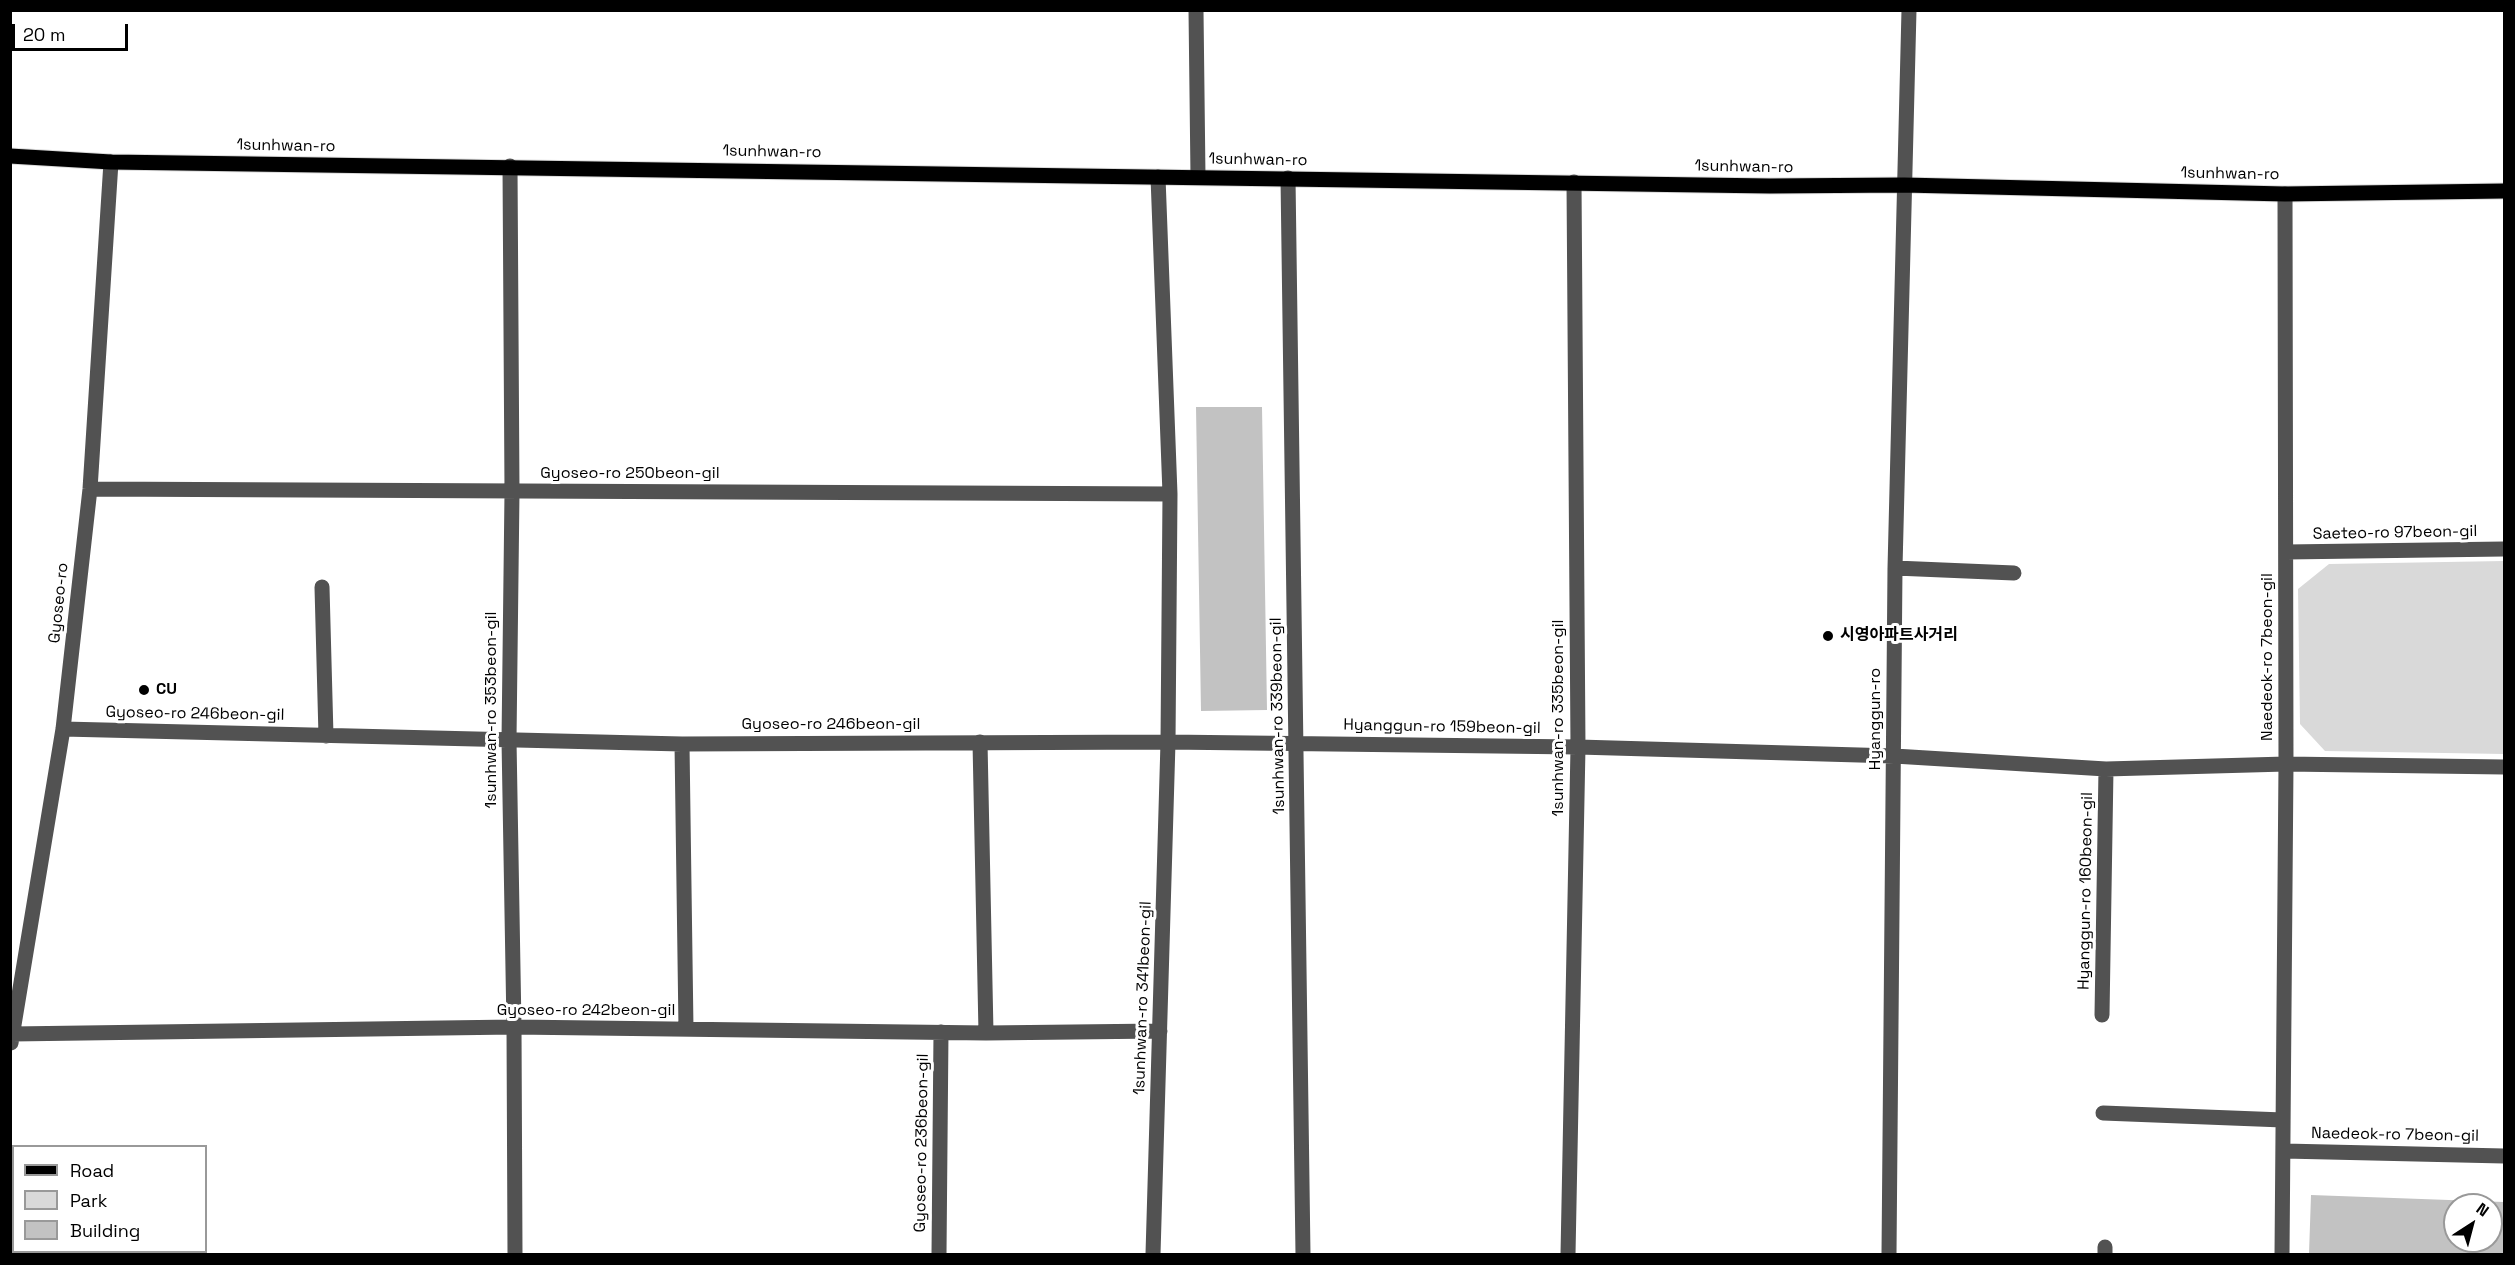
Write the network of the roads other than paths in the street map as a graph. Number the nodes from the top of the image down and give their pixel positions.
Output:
1 (1196, 10) edge
2 (1909, 10) edge
3 (10, 156) edge
4 (111, 162) junction
5 (510, 166) junction
6 (1158, 177) junction
7 (1198, 177) junction
8 (1288, 178) junction
9 (1574, 182) junction
10 (1904, 185) junction
11 (2505, 191) edge
12 (2284, 194) junction
13 (90, 489) junction
14 (512, 492) junction
15 (1170, 494) junction
16 (2505, 549) edge
17 (2286, 552) junction
18 (1895, 568) junction
19 (2014, 573) dead end
20 (322, 587) dead end
21 (63, 729) junction
22 (326, 736) junction
23 (509, 740) junction
24 (980, 742) junction
25 (1168, 742) junction
26 (1297, 743) junction
27 (682, 744) junction
28 (1578, 747) junction
29 (1894, 756) junction
30 (2286, 764) junction
31 (2505, 767) edge
32 (2106, 769) junction
33 (2102, 1015) dead end
34 (514, 1027) junction
35 (686, 1029) junction
36 (1160, 1031) junction
37 (941, 1032) junction
38 (986, 1033) junction
39 (11, 1039) edge
40 (2103, 1113) dead end
41 (2283, 1120) junction
42 (2284, 1151) junction
43 (2505, 1156) edge
44 (515, 1254) edge
45 (939, 1254) edge
46 (1153, 1254) edge
47 (1303, 1254) edge
48 (1568, 1254) edge
49 (1889, 1254) edge
50 (2282, 1254) edge

1 - 7 street
2 - 10 street, Hyanggun-ro
3 - 4 main road, 1sunhwan-ro
4 - 5 main road, 1sunhwan-ro
4 - 13 street, Gyoseo-ro
5 - 6 main road, 1sunhwan-ro
5 - 14 street, 1sunhwan-ro 353beon-gil
6 - 7 main road, 1sunhwan-ro
6 - 15 street, 1sunhwan-ro 341beon-gil
7 - 8 main road, 1sunhwan-ro
8 - 9 main road, 1sunhwan-ro
8 - 26 street, 1sunhwan-ro 339beon-gil
9 - 10 main road, 1sunhwan-ro
9 - 28 street, 1sunhwan-ro 335beon-gil
10 - 12 main road, 1sunhwan-ro
10 - 18 street, Hyanggun-ro
11 - 12 main road, 1sunhwan-ro
12 - 17 street, Naedeok-ro 7beon-gil
13 - 14 street, Gyoseo-ro 250beon-gil
13 - 21 street, Gyoseo-ro
14 - 15 street, Gyoseo-ro 250beon-gil
14 - 23 street, 1sunhwan-ro 353beon-gil
15 - 25 street, 1sunhwan-ro 341beon-gil
16 - 17 street, Saeteo-ro 97beon-gil
17 - 30 street, Naedeok-ro 7beon-gil
18 - 19 street
18 - 29 street, Hyanggun-ro
20 - 22 street
21 - 22 street, Gyoseo-ro 246beon-gil
21 - 39 street, Gyoseo-ro
22 - 23 street, Gyoseo-ro 246beon-gil
23 - 27 street, Gyoseo-ro 246beon-gil
23 - 34 street, 1sunhwan-ro 353beon-gil
24 - 25 street, Gyoseo-ro 246beon-gil
24 - 27 street, Gyoseo-ro 246beon-gil
24 - 38 street
25 - 26 street, Hyanggun-ro 159beon-gil
25 - 36 street, 1sunhwan-ro 341beon-gil
26 - 28 street, Hyanggun-ro 159beon-gil
26 - 47 street, 1sunhwan-ro 339beon-gil
27 - 35 street
28 - 29 street, Hyanggun-ro 159beon-gil
28 - 48 street, 1sunhwan-ro 335beon-gil
29 - 32 street, Hyanggun-ro 160beon-gil
29 - 49 street, Hyanggun-ro
30 - 31 street, Hyanggun-ro 160beon-gil
30 - 32 street, Hyanggun-ro 160beon-gil
30 - 41 street, Naedeok-ro 7beon-gil
32 - 33 street, Hyanggun-ro 160beon-gil
34 - 35 street, Gyoseo-ro 242beon-gil
34 - 39 street, Gyoseo-ro 242beon-gil
34 - 44 street, 1sunhwan-ro 353beon-gil
35 - 37 street, Gyoseo-ro 242beon-gil
36 - 38 street, Gyoseo-ro 242beon-gil
36 - 46 street, 1sunhwan-ro 341beon-gil
37 - 38 street, Gyoseo-ro 242beon-gil
37 - 45 street, Gyoseo-ro 236beon-gil
40 - 41 street
41 - 42 street, Naedeok-ro 7beon-gil
42 - 43 street, Naedeok-ro 7beon-gil
42 - 50 street, Naedeok-ro 7beon-gil

